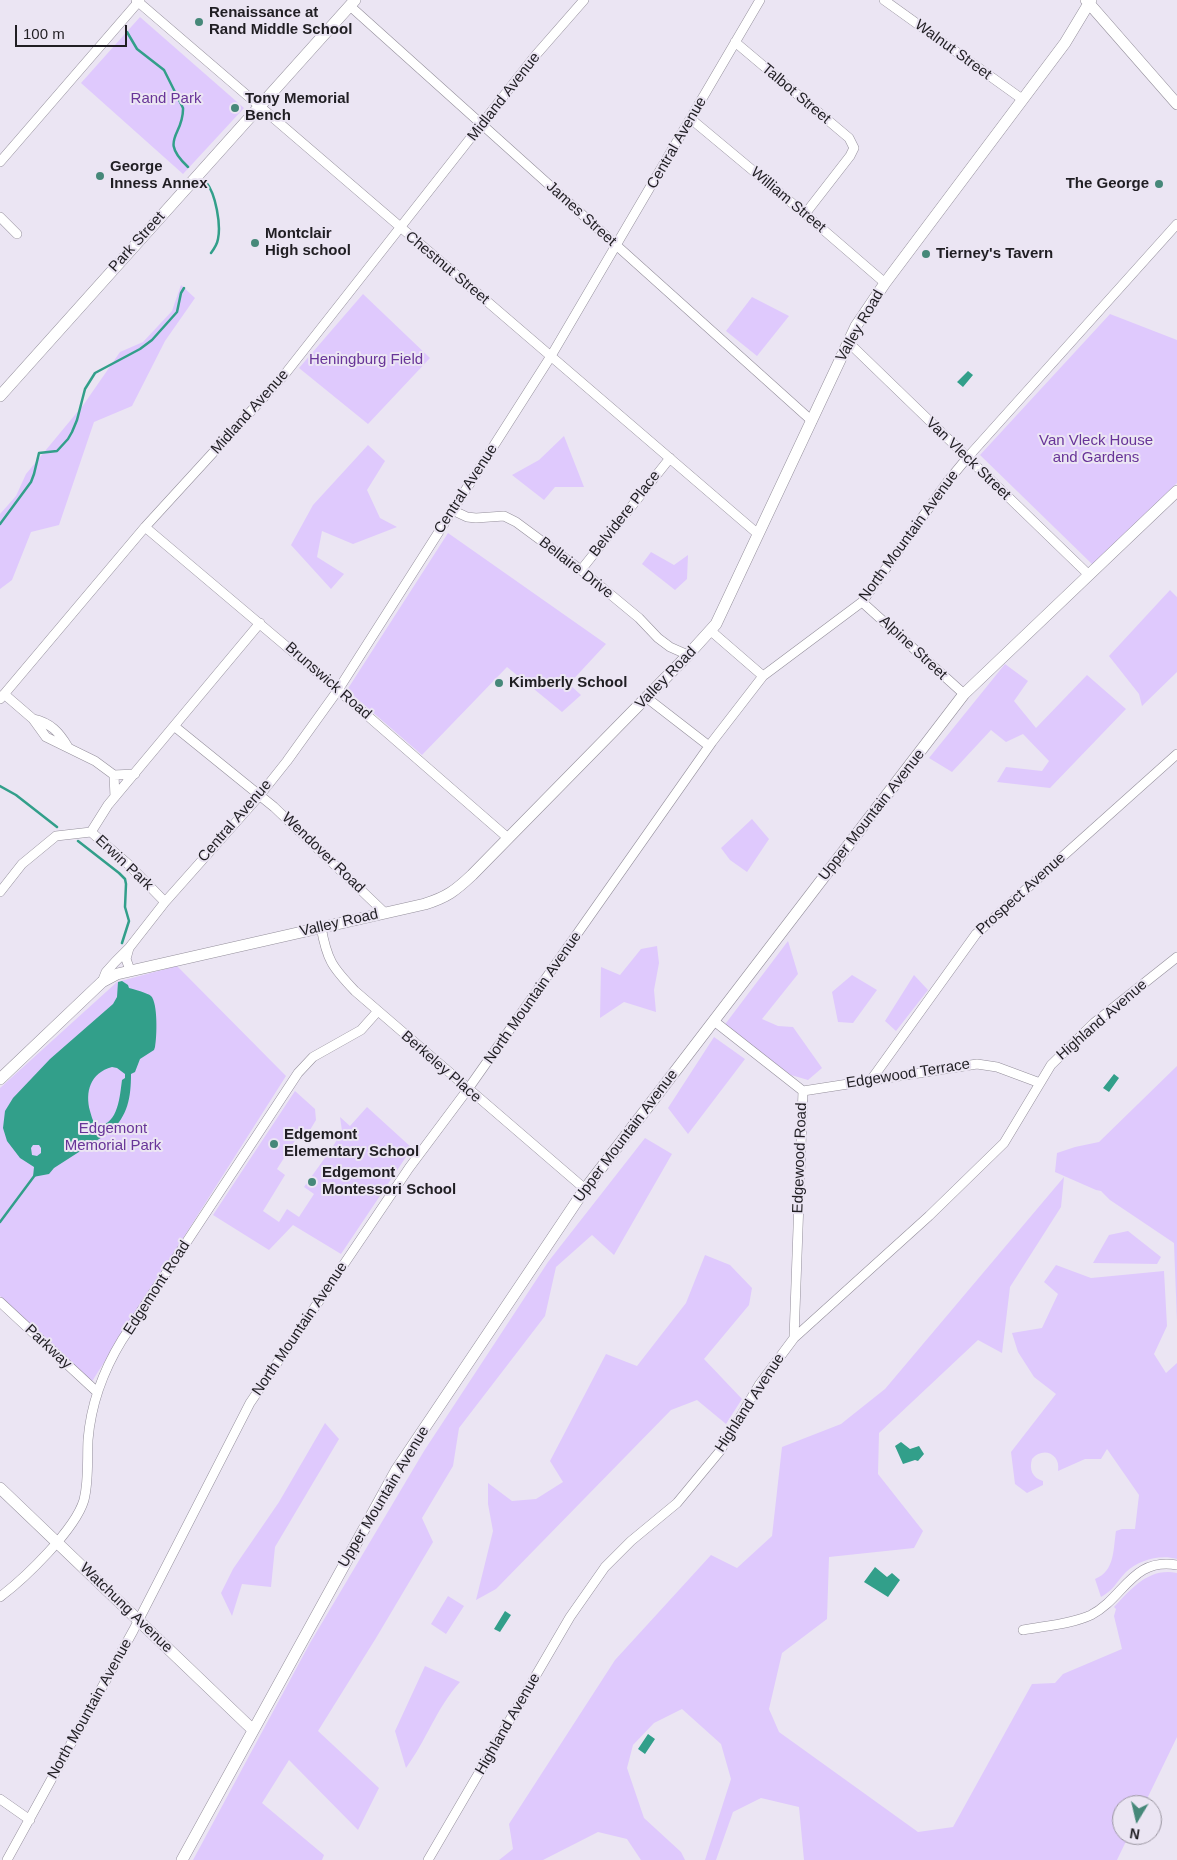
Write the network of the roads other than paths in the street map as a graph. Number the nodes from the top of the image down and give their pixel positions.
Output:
1 (584, 0) edge
2 (760, 0) edge
3 (884, 0) edge
4 (138, 1) edge
5 (1089, 1) edge
6 (352, 3) edge
7 (736, 42) junction
8 (1022, 99) junction
9 (1177, 104) edge
10 (259, 106) junction
11 (691, 119) junction
12 (481, 125) junction
13 (0, 162) edge
14 (805, 214) junction
15 (0, 217) edge
16 (1177, 224) edge
17 (401, 228) junction
18 (17, 234) dead end
19 (617, 246) junction
20 (884, 283) junction
21 (848, 342) junction
22 (551, 356) junction
23 (0, 396) edge
24 (812, 421) junction
25 (670, 458) junction
26 (967, 458) junction
27 (1177, 491) edge
28 (452, 510) junction
29 (145, 527) junction
30 (758, 534) junction
31 (581, 570) junction
32 (1089, 576) junction
33 (862, 602) junction
34 (260, 623) junction
35 (711, 632) junction
36 (688, 655) junction
37 (763, 676) junction
38 (338, 690) junction
39 (964, 694) junction
40 (2, 697) edge
41 (647, 698) junction
42 (174, 726) junction
43 (709, 746) junction
44 (1177, 754) edge
45 (135, 774) junction
46 (114, 775) junction
47 (260, 795) junction
48 (115, 797) junction
49 (91, 832) junction
50 (508, 838) junction
51 (0, 892) edge
52 (165, 902) junction
53 (385, 913) junction
54 (320, 927) junction
55 (129, 948) junction
56 (1177, 957) edge
57 (130, 970) junction
58 (102, 982) junction
59 (378, 1012) junction
60 (714, 1021) junction
61 (0, 1079) edge
62 (870, 1080) junction
63 (1040, 1083) junction
64 (468, 1089) junction
65 (803, 1091) junction
66 (585, 1189) junction
67 (0, 1302) edge
68 (794, 1338) junction
69 (97, 1392) junction
70 (0, 1488) edge
71 (58, 1542) junction
72 (1177, 1565) edge
73 (0, 1597) edge
74 (138, 1620) junction
75 (1023, 1630) dead end
76 (252, 1729) junction
77 (0, 1799) edge
78 (30, 1820) junction
79 (7, 1860) edge
80 (182, 1860) edge
81 (428, 1860) edge

1 - 12 street, Midland Avenue
2 - 7 street, Central Avenue
3 - 8 street, Walnut Street
4 - 10 street, Chestnut Street
4 - 13 street
5 - 8 street, Valley Road
5 - 9 street
6 - 10 street, Park Street
6 - 12 street, James Street
7 - 11 street, Central Avenue
7 - 14 street, Talbot Street
8 - 20 street, Valley Road
10 - 17 street, Chestnut Street
10 - 23 street, Park Street
11 - 14 street, William Street
11 - 19 street, Central Avenue
12 - 17 street, Midland Avenue
12 - 19 street, James Street
14 - 20 street, William Street
15 - 18 street
16 - 26 street, North Mountain Avenue
17 - 22 street, Chestnut Street
17 - 29 street, Midland Avenue
19 - 22 street, Central Avenue
19 - 24 street, James Street
20 - 21 street, Valley Road
21 - 24 street, Valley Road
21 - 26 street, Van Vleck Street
22 - 25 street, Chestnut Street
22 - 28 street, Central Avenue
24 - 30 street, Valley Road
25 - 30 street, Chestnut Street
25 - 31 street, Belvidere Place
26 - 32 street, Van Vleck Street
26 - 33 street, North Mountain Avenue
27 - 32 street, Upper Mountain Avenue
28 - 31 street, Bellaire Drive
28 - 38 street, Central Avenue
29 - 34 street, Brunswick Road
29 - 40 street, Midland Avenue
30 - 35 street, Valley Road
31 - 36 street, Bellaire Drive
32 - 39 street, Upper Mountain Avenue
33 - 37 street, North Mountain Avenue
33 - 39 street, Alpine Street
34 - 38 street, Brunswick Road
34 - 42 street, Erwin Park
35 - 36 street, Valley Road
35 - 37 street
36 - 41 street, Valley Road
37 - 43 street, North Mountain Avenue
38 - 47 street, Central Avenue
38 - 50 street, Brunswick Road
39 - 60 street, Upper Mountain Avenue
40 - 46 street
41 - 43 street
41 - 50 street, Valley Road
42 - 45 street, Erwin Park
42 - 47 street
43 - 64 street, North Mountain Avenue
44 - 62 street, Prospect Avenue
45 - 46 street
45 - 48 street, Erwin Park
46 - 48 street
47 - 52 street, Central Avenue
47 - 53 street, Wendover Road
48 - 49 street, Erwin Park
49 - 51 street
49 - 52 street, Erwin Park
50 - 53 street, Valley Road
52 - 55 street, Central Avenue
53 - 54 street, Valley Road
54 - 57 street, Valley Road
54 - 59 street, Berkeley Place
55 - 57 street
55 - 58 street, Central Avenue
56 - 63 street, Highland Avenue
57 - 58 street, Valley Road
58 - 61 street, Valley Road
59 - 64 street, Berkeley Place
59 - 69 street, Edgemont Road
60 - 65 street, Edgewood Road
60 - 66 street, Upper Mountain Avenue
62 - 63 street, Edgewood Terrace
62 - 65 street, Edgewood Terrace
63 - 68 street, Highland Avenue
64 - 66 street, Berkeley Place
64 - 74 street, North Mountain Avenue
65 - 68 street, Edgewood Road
66 - 76 street, Upper Mountain Avenue
67 - 69 street, Parkway
68 - 81 street, Highland Avenue
69 - 71 street, Edgemont Road
70 - 71 street, Watchung Avenue
71 - 73 street, Edgemont Road
71 - 74 street, Watchung Avenue
72 - 75 street
74 - 76 street, Watchung Avenue
74 - 78 street, North Mountain Avenue
76 - 80 street, Upper Mountain Avenue
77 - 78 street
78 - 79 street, North Mountain Avenue

